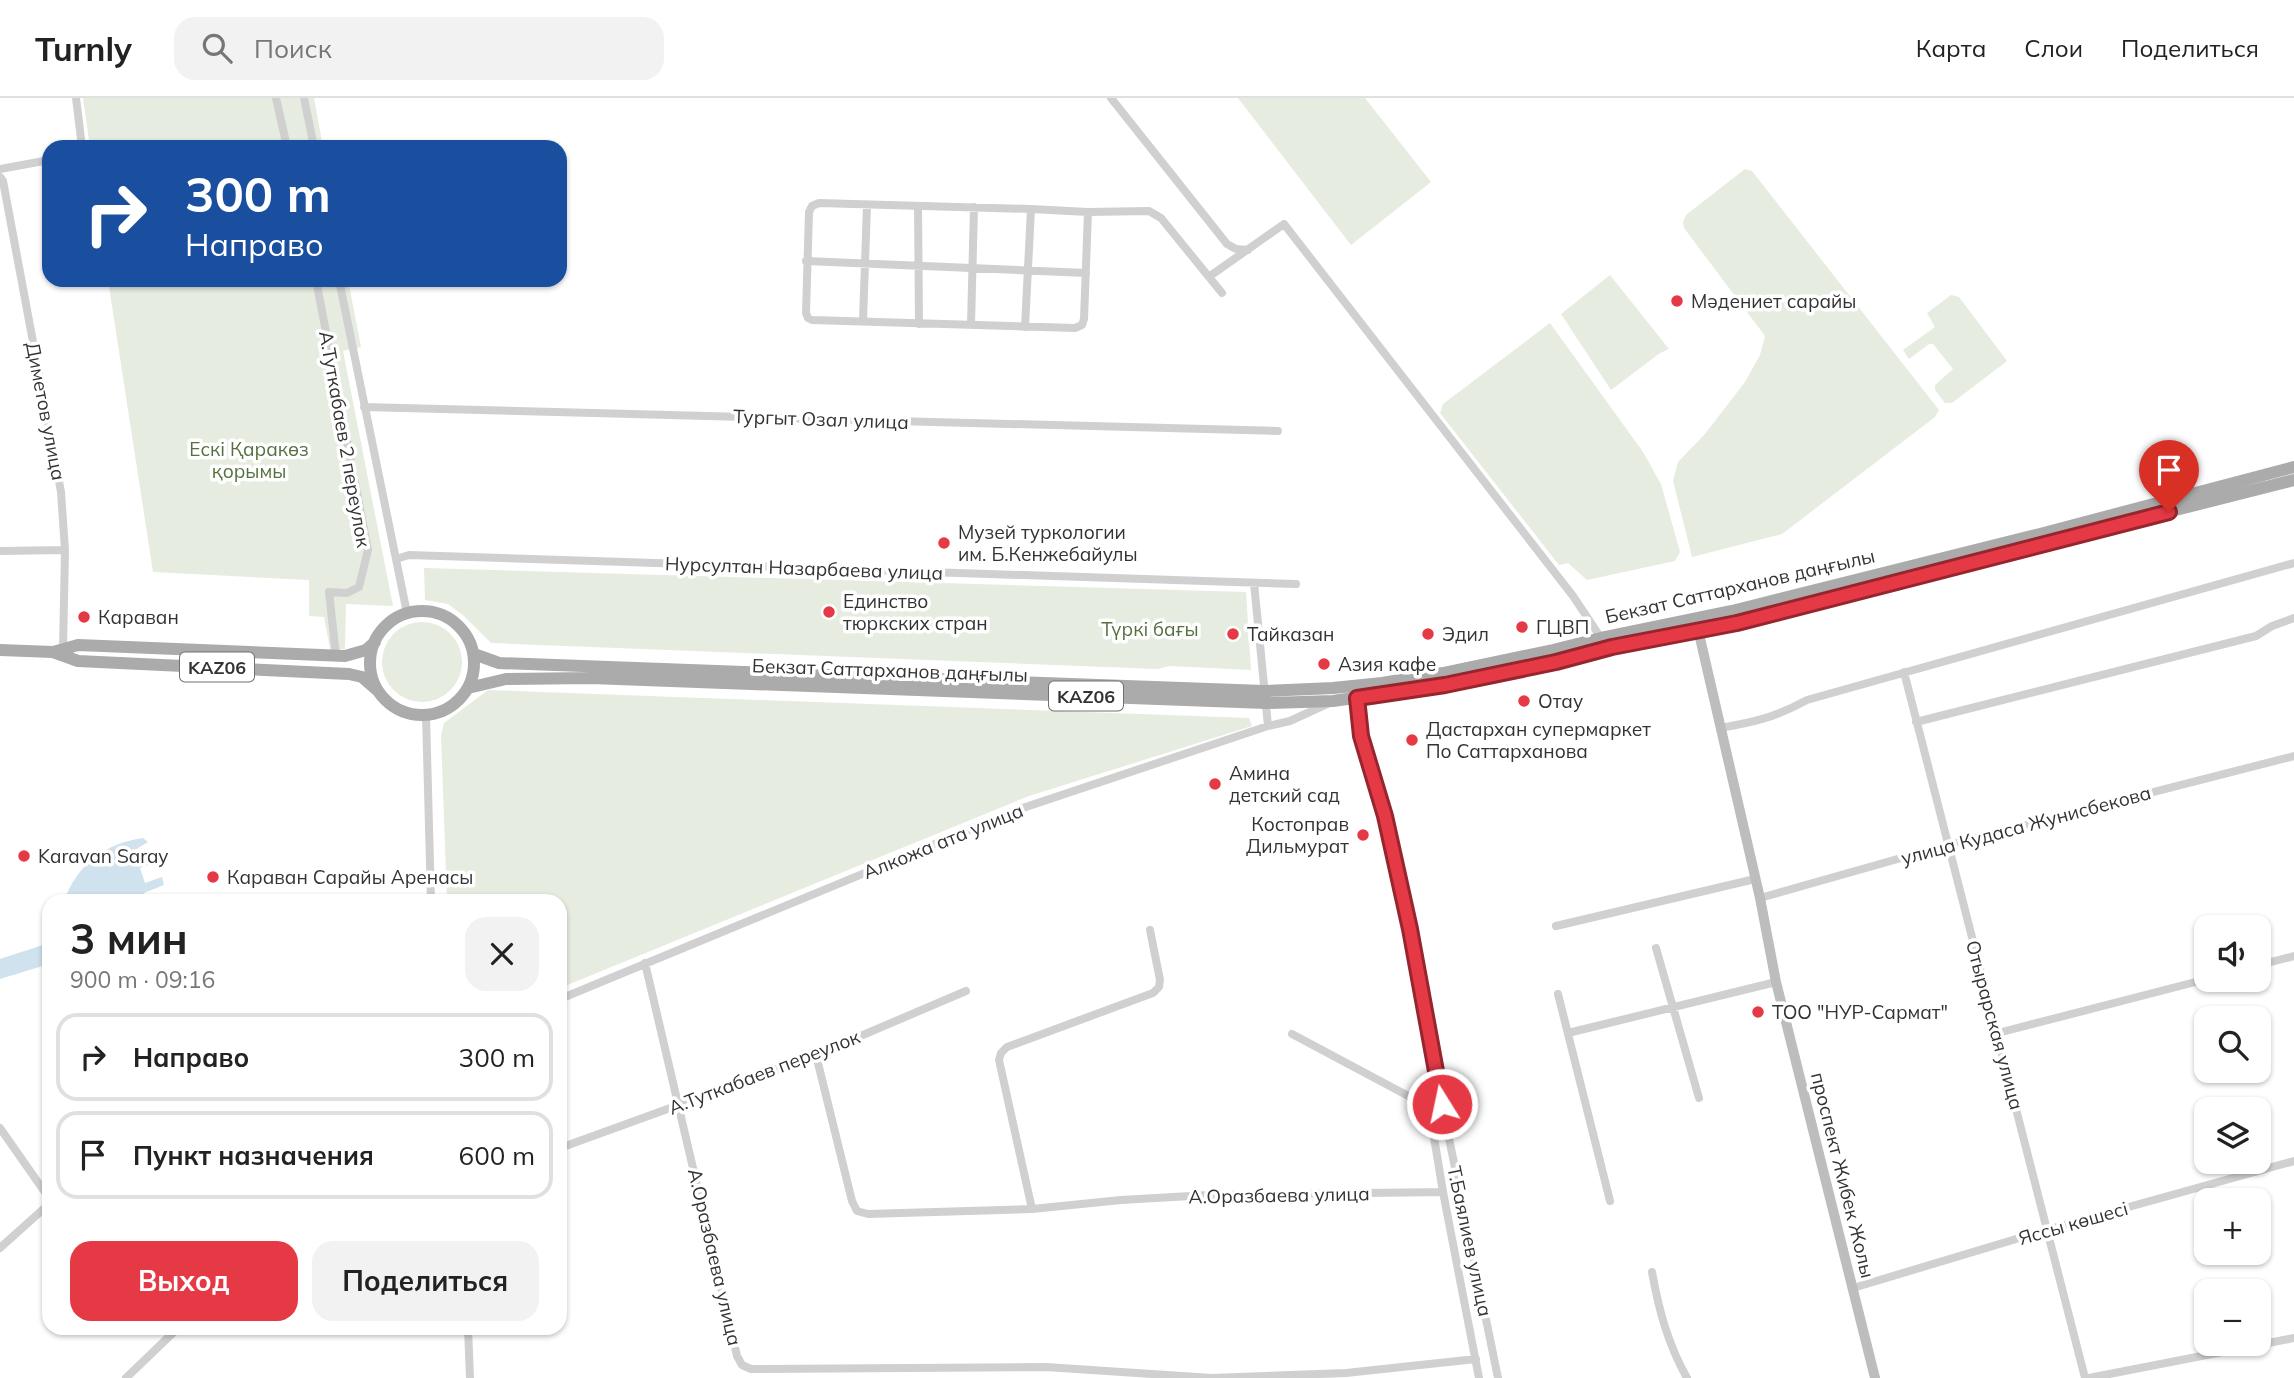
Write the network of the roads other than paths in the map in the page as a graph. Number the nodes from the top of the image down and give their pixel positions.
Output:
1 (76, 98) edge
2 (276, 98) edge
3 (304, 98) edge
4 (1111, 98) edge
5 (81, 140) edge
6 (285, 140) edge
7 (313, 140) edge
8 (42, 161) edge
9 (0, 169) edge
10 (0, 177) edge
11 (867, 205) junction
12 (918, 206) junction
13 (974, 207) junction
14 (1031, 208) junction
15 (1088, 212) junction
16 (1248, 250) junction
17 (806, 261) junction
18 (865, 264) junction
19 (919, 266) junction
20 (974, 268) junction
21 (1028, 271) junction
22 (1086, 273) junction
23 (1210, 276) junction
24 (317, 287) edge
25 (340, 287) edge
26 (1222, 293) dead end
27 (863, 321) junction
28 (919, 324) junction
29 (971, 325) junction
30 (1024, 327) junction
31 (364, 407) junction
32 (1278, 431) dead end
33 (2294, 467) edge
34 (2294, 480) edge
35 (65, 550) junction
36 (0, 551) edge
37 (396, 559) junction
38 (2294, 563) edge
39 (1254, 583) junction
40 (1296, 584) dead end
41 (407, 613) junction
42 (2294, 618) edge
43 (1697, 625) junction
44 (1601, 638) junction
45 (375, 642) junction
46 (0, 650) edge
47 (58, 650) junction
48 (474, 654) junction
49 (336, 656) junction
50 (1904, 671) junction
51 (468, 688) junction
52 (378, 691) junction
53 (1265, 697) junction
54 (1357, 698) junction
55 (1333, 701) junction
56 (426, 715) junction
57 (1916, 722) junction
58 (1268, 726) junction
59 (1720, 728) junction
60 (2294, 755) edge
61 (1947, 845) junction
62 (1755, 879) junction
63 (431, 894) edge
64 (1760, 898) junction
65 (1556, 926) dead end
66 (1150, 930) dead end
67 (1656, 948) dead end
68 (2294, 957) edge
69 (2271, 962) edge
70 (645, 964) junction
71 (1776, 982) junction
72 (2194, 982) edge
73 (966, 991) dead end
74 (1558, 994) dead end
75 (567, 996) edge
76 (1672, 1007) junction
77 (1568, 1033) junction
78 (1998, 1033) junction
79 (1292, 1034) dead end
80 (816, 1055) junction
81 (1699, 1098) dead end
82 (680, 1104) junction
83 (1442, 1104) junction
84 (1429, 1107) junction
85 (0, 1128) edge
86 (567, 1145) edge
87 (2294, 1161) edge
88 (42, 1188) edge
89 (1443, 1192) junction
90 (1610, 1201) dead end
91 (1032, 1209) junction
92 (42, 1210) edge
93 (2046, 1230) junction
94 (0, 1248) edge
95 (1652, 1272) dead end
96 (1853, 1288) junction
97 (168, 1335) edge
98 (468, 1335) edge
99 (2294, 1338) edge
100 (1476, 1359) junction
101 (127, 1378) edge
102 (470, 1378) edge
103 (1479, 1378) edge
104 (1498, 1378) edge
105 (1687, 1378) edge
106 (1875, 1378) edge
107 (2087, 1378) edge

1 - 5 street
2 - 6 street
3 - 7 street
4 - 16 street
8 - 9 street
10 - 35 street, Диметов улица
11 - 12 street
11 - 17 street
11 - 18 street
12 - 13 street
12 - 19 street
13 - 14 street
13 - 20 street
14 - 15 street
14 - 21 street
15 - 22 street
15 - 23 street
16 - 23 street
16 - 44 street
17 - 18 street
17 - 27 street
18 - 19 street
18 - 27 street
19 - 20 street
19 - 28 street
20 - 21 street
20 - 29 street
21 - 22 street
21 - 30 street
22 - 30 street
23 - 26 street
24 - 49 street, А.Туткабаев 2 переулок
25 - 31 street
27 - 28 street
28 - 29 street
29 - 30 street
31 - 32 street, Тургыт Озал улица
31 - 37 street
33 - 43 main road, Бекзат Саттарханов даңғылы / KАZ06
34 - 43 main road, Бекзат Саттарханов даңғылы / KАZ06
35 - 36 street
35 - 47 street, Диметов улица
37 - 39 street, Нурсултан Назарбаева улица
37 - 41 street
38 - 50 street
39 - 40 street, Нурсултан Назарбаева улица
39 - 53 street
41 - 45 main road, KАZ06
41 - 48 main road
42 - 57 street
43 - 44 main road, Бекзат Саттарханов даңғылы / KАZ06
43 - 54 main road, Бекзат Саттарханов даңғылы / KАZ06
43 - 59 main road, проспект Жибек Жолы
44 - 53 main road, Бекзат Саттарханов даңғылы / KАZ06
45 - 49 main road, KАZ06
45 - 52 main road
46 - 47 main road, KАZ06
47 - 49 main road, KАZ06
47 - 52 main road, KАZ06
48 - 51 main road
48 - 53 main road, Бекзат Саттарханов даңғылы / KАZ06
50 - 57 street, Отырарская улица
50 - 59 street
51 - 53 main road, Бекзат Саттарханов даңғылы / KАZ06
51 - 56 main road, KАZ06
52 - 56 main road, KАZ06
53 - 55 main road, Бекзат Саттарханов даңғылы / KАZ06
53 - 58 street
54 - 55 main road, Бекзат Саттарханов даңғылы / KАZ06
54 - 83 street, Т.Баялиев улица
55 - 58 street, Алкожа ата улица
56 - 63 street
57 - 61 street, Отырарская улица
58 - 70 street, Алкожа ата улица
59 - 62 main road, проспект Жибек Жолы
60 - 61 street, улица Кудаса Жунисбекова
61 - 64 street, улица Кудаса Жунисбекова
61 - 78 street, Отырарская улица
62 - 64 main road, проспект Жибек Жолы
62 - 65 street
64 - 71 main road, проспект Жибек Жолы
66 - 91 street
67 - 76 street
68 - 69 street
70 - 75 street, Алкожа ата улица
70 - 82 street, А.Оразбаева улица
71 - 76 street
71 - 96 main road, проспект Жибек Жолы
72 - 78 street
73 - 80 street, А.Туткабаев переулок
74 - 77 street
76 - 77 street
76 - 81 street
77 - 90 street
78 - 93 street, Отырарская улица
79 - 84 street
80 - 82 street, А.Туткабаев переулок
80 - 91 street, А.Оразбаева улица
82 - 86 street, А.Туткабаев переулок
82 - 100 street, А.Оразбаева улица
83 - 84 street
83 - 104 street, Т.Баялиев улица
84 - 89 street, Т.Баялиев улица
85 - 88 street
87 - 93 street, Яссы көшесі
89 - 91 street, А.Оразбаева улица
89 - 100 street, Т.Баялиев улица
92 - 94 street
93 - 96 street, Яссы көшесі
93 - 107 street, Отырарская улица
95 - 105 street
96 - 106 main road, проспект Жибек Жолы
97 - 101 street
98 - 102 street
99 - 107 street
100 - 103 street, Т.Баялиев улица

